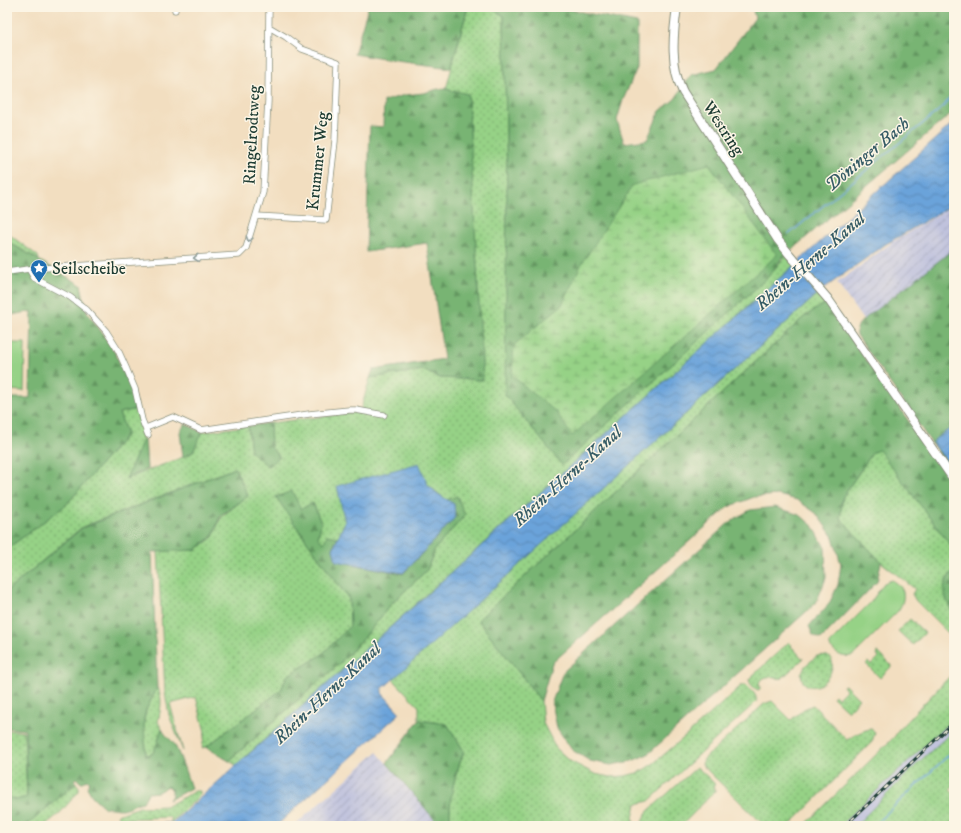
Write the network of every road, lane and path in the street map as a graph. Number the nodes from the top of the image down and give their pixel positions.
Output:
1 (269, 7) edge
2 (677, 7) edge
3 (269, 27) junction
4 (256, 216) junction
5 (29, 269) junction
6 (7, 272) edge
7 (384, 415) dead end
8 (146, 428) junction
9 (148, 435) dead end
10 (954, 480) edge

1 - 3 street, Ringelrodtweg
2 - 10 main road, Westring
3 - 4 street, Ringelrodtweg
3 - 4 street, Krummer Weg
4 -> 5 street, Ringelrodtweg
5 - 6 street
5 - 8 street
7 - 8 street
8 - 9 street

